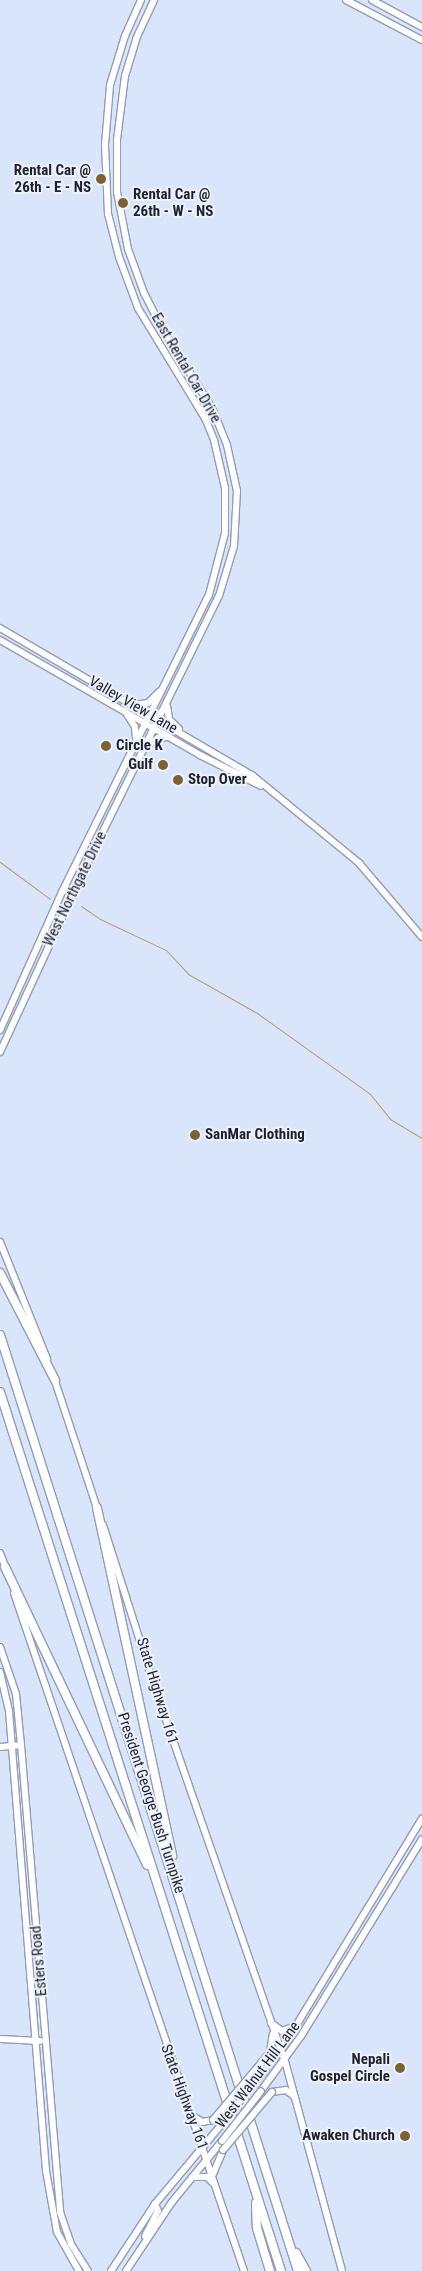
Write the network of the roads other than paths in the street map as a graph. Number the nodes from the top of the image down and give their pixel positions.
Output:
1 (141, 0) edge
2 (154, 0) edge
3 (346, 0) edge
4 (372, 0) edge
5 (422, 27) edge
6 (422, 40) edge
7 (121, 48) junction
8 (132, 50) junction
9 (180, 359) junction
10 (171, 365) junction
11 (217, 574) junction
12 (226, 577) junction
13 (0, 628) edge
14 (0, 640) edge
15 (163, 688) junction
16 (168, 703) junction
17 (132, 704) junction
18 (124, 710) junction
19 (149, 714) junction
20 (159, 720) junction
21 (146, 722) junction
22 (156, 728) junction
23 (185, 735) junction
24 (169, 738) junction
25 (136, 742) junction
26 (138, 761) junction
27 (262, 787) junction
28 (85, 846) junction
29 (94, 850) junction
30 (422, 938) edge
31 (0, 1030) edge
32 (0, 1052) edge
33 (0, 1242) edge
34 (0, 1273) edge
35 (0, 1335) edge
36 (55, 1380) junction
37 (0, 1392) edge
38 (97, 1508) junction
39 (0, 1553) edge
40 (5, 1567) junction
41 (0, 1647) edge
42 (0, 1672) edge
43 (21, 1745) junction
44 (12, 1746) junction
45 (0, 1747) edge
46 (422, 1819) edge
47 (422, 1839) edge
48 (177, 1885) junction
49 (159, 1890) junction
50 (328, 1975) junction
51 (335, 1980) junction
52 (269, 2021) junction
53 (296, 2026) junction
54 (273, 2032) junction
55 (0, 2039) edge
56 (36, 2041) junction
57 (46, 2042) junction
58 (280, 2050) junction
59 (284, 2062) junction
60 (295, 2097) junction
61 (191, 2115) junction
62 (51, 2118) junction
63 (42, 2119) junction
64 (203, 2148) junction
65 (207, 2160) junction
66 (212, 2176) junction
67 (192, 2177) junction
68 (215, 2185) junction
69 (256, 2191) junction
70 (155, 2204) junction
71 (284, 2231) junction
72 (144, 2242) junction
73 (77, 2269) edge
74 (88, 2271) edge
75 (111, 2271) edge
76 (126, 2271) edge
77 (244, 2271) edge
78 (270, 2271) edge
79 (281, 2271) edge
80 (298, 2271) edge
81 (306, 2271) edge
82 (342, 2271) edge

1 - 7 main road, East Rental Car Drive
2 - 8 main road, East Rental Car Drive
3 - 6 main road
4 - 5 main road
7 - 8 main road
7 - 10 main road, East Rental Car Drive
8 - 9 main road, East Rental Car Drive
9 - 10 main road
9 - 12 main road, East Rental Car Drive
10 - 11 main road, East Rental Car Drive
11 - 12 main road
11 - 15 main road, East Rental Car Drive
12 - 16 main road, East Rental Car Drive
13 - 17 main road, Valley View Lane
14 - 18 main road, Valley View Lane
15 - 17 main road
15 - 19 main road, East Rental Car Drive
16 - 20 main road, East Rental Car Drive
16 - 23 main road
17 - 19 main road, Valley View Lane
18 - 21 main road, Valley View Lane
18 - 25 main road
19 - 20 main road, Valley View Lane
19 - 21 main road, West Northgate Drive
20 - 22 main road, East Rental Car Drive
20 - 23 main road, Valley View Lane
21 - 22 main road, Valley View Lane
21 - 25 main road, West Northgate Drive
22 - 24 main road, Valley View Lane
22 - 26 main road, West Northgate Drive
23 - 27 main road, Valley View Lane
24 - 26 main road
24 - 27 main road, Valley View Lane
25 - 28 main road, West Northgate Drive
26 - 29 main road, West Northgate Drive
27 - 30 main road, Valley View Lane
28 - 29 main road
28 - 31 main road, West Northgate Drive
29 - 32 main road, West Northgate Drive
33 - 36 main road, State Highway 161
34 - 36 highway
35 - 48 highway, President George Bush Turnpike
36 - 38 main road, State Highway 161
37 - 49 highway, President George Bush Turnpike
38 - 48 highway
38 - 52 main road, State Highway 161
39 - 40 main road, State Highway 161
40 - 49 highway
40 - 61 main road, State Highway 161
41 - 43 main road, Esters Road
42 - 44 main road, Esters Road
43 - 44 main road
43 - 57 main road, Esters Road
44 - 45 main road
44 - 56 main road, Esters Road
46 - 50 main road, West Walnut Hill Lane
47 - 51 main road, West Walnut Hill Lane
48 - 71 highway, President George Bush Turnpike
49 - 69 highway, President George Bush Turnpike
50 - 51 main road
50 - 53 main road, West Walnut Hill Lane
51 - 59 main road, West Walnut Hill Lane
52 - 53 main road
52 - 54 main road, State Highway 161
53 - 58 main road, West Walnut Hill Lane
54 - 58 main road, State Highway 161
54 - 61 main road, bridge
55 - 56 main road
56 - 57 main road
56 - 63 main road, Esters Road
57 - 62 main road, Esters Road
58 - 59 main road, State Highway 161
58 - 64 main road, West Walnut Hill Lane, bridge
59 - 60 main road, State Highway 161
59 - 65 main road, West Walnut Hill Lane, bridge
60 - 66 main road, bridge
60 - 82 main road, State Highway 161
61 - 64 main road, State Highway 161
62 - 63 main road
62 - 74 main road, Esters Road
63 - 73 main road, Esters Road
64 - 65 main road, State Highway 161
64 - 70 main road, West Walnut Hill Lane
65 - 66 main road, State Highway 161
65 - 67 main road, West Walnut Hill Lane
66 - 68 main road, State Highway 161
67 - 68 main road
67 - 72 main road, West Walnut Hill Lane
68 - 77 main road, State Highway 161
69 - 78 highway
69 - 79 highway, President George Bush Turnpike
70 - 72 main road
70 - 75 main road, West Walnut Hill Lane
71 - 80 highway, President George Bush Turnpike
71 - 81 highway
72 - 76 main road, West Walnut Hill Lane

